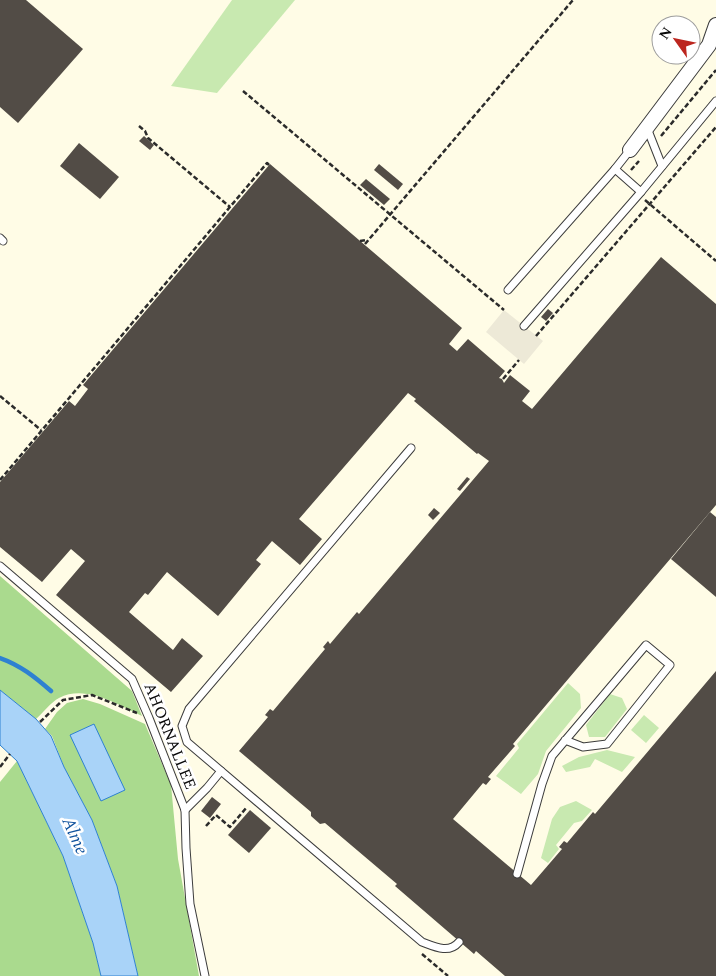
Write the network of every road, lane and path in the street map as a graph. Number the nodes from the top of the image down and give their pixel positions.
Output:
1 (572, 0) edge
2 (716, 26) edge
3 (713, 43) edge
4 (716, 70) edge
5 (243, 91) dead end
6 (716, 101) edge
7 (139, 126) dead end
8 (646, 128) junction
9 (716, 128) edge
10 (653, 144) junction
11 (630, 150) joint
12 (269, 165) dead end
13 (662, 166) junction
14 (614, 169) junction
15 (625, 178) junction
16 (641, 192) junction
17 (650, 204) junction
18 (230, 207) junction
19 (390, 215) junction
20 (369, 239) junction
21 (360, 241) dead end
22 (365, 244) dead end
23 (716, 261) edge
24 (508, 290) dead end
25 (504, 310) dead end
26 (524, 326) dead end
27 (536, 336) dead end
28 (519, 360) dead end
29 (503, 379) dead end
30 (0, 396) edge
31 (41, 431) junction
32 (411, 448) dead end
33 (2, 478) edge
34 (0, 566) edge
35 (150, 718) junction
36 (40, 722) dead end
37 (566, 740) junction
38 (10, 754) dead end
39 (0, 767) edge
40 (222, 770) junction
41 (250, 804) dead end
42 (185, 810) junction
43 (206, 826) dead end
44 (517, 874) dead end
45 (460, 942) dead end
46 (421, 953) dead end
47 (205, 976) edge
48 (448, 976) edge

1 - 19 path
2 - 3 street
3 - 8 street
4 - 10 path
5 - 19 path
6 - 13 lane
7 - 18 path
8 - 10 lane
8 - 11 street
9 - 17 path
10 - 13 lane
10 - 15 path
11 - 14 lane
12 - 18 path
13 - 16 lane
14 - 15 lane
14 - 24 lane
15 - 16 lane
16 - 26 lane
17 - 23 path
17 - 27 path
18 - 31 path
19 - 20 path
19 - 25 path
20 - 21 path
20 - 22 path
28 - 29 path
30 - 31 path
31 - 33 path
32 - 40 lane
34 - 35 lane, AHORNALLEE
35 - 36 path
35 - 42 lane, AHORNALLEE
37 - 37 lane
37 - 44 lane
38 - 39 path
40 - 42 lane
40 - 45 lane
41 - 43 path
42 - 47 lane, AHORNALLEE
46 - 48 path

